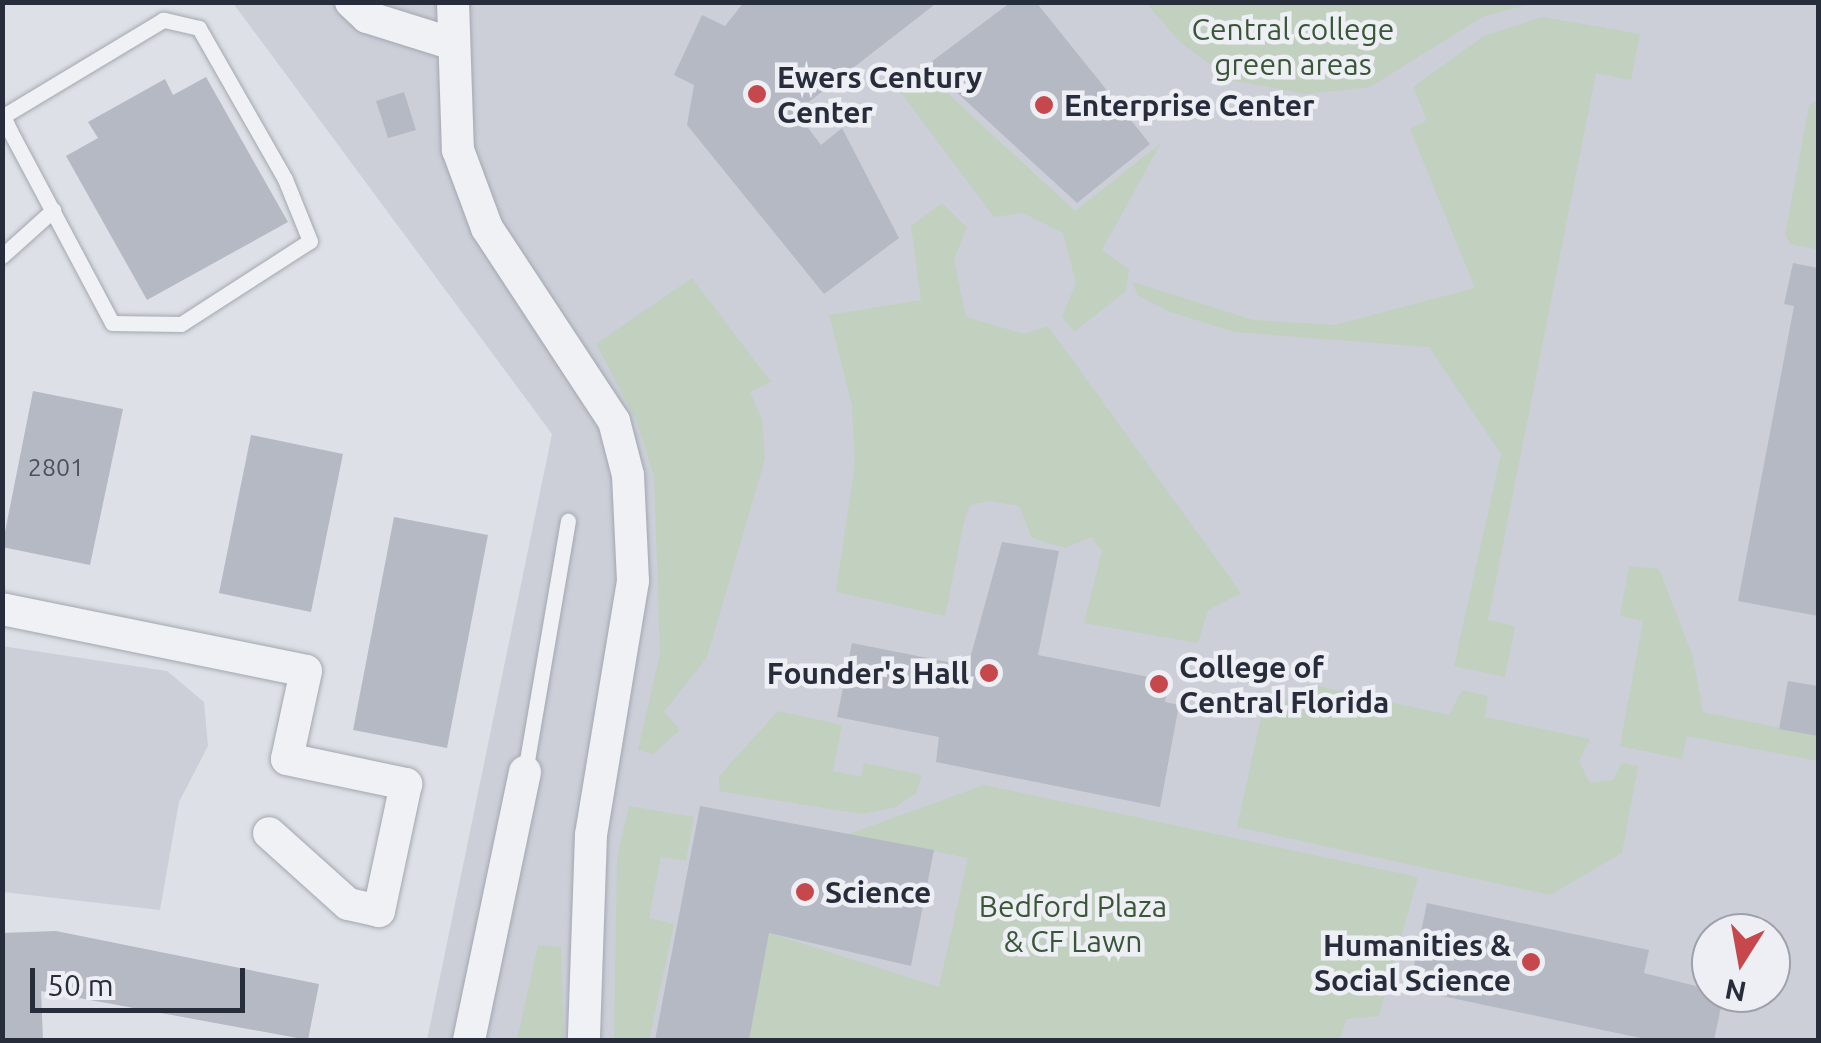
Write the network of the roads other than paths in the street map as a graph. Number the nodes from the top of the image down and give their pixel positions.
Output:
1 (351, 2) edge
2 (453, 2) edge
3 (450, 43) junction
4 (5, 124) edge
5 (53, 210) junction
6 (2, 256) edge
7 (568, 522) dead end
8 (2, 609) edge
9 (525, 772) joint
10 (270, 833) dead end
11 (469, 1040) edge
12 (584, 1040) edge

1 - 3 street
2 - 3 street
3 - 12 street
4 - 5 lane
4 - 5 lane
5 - 6 lane
7 - 9 lane
8 - 10 street
9 - 11 street

